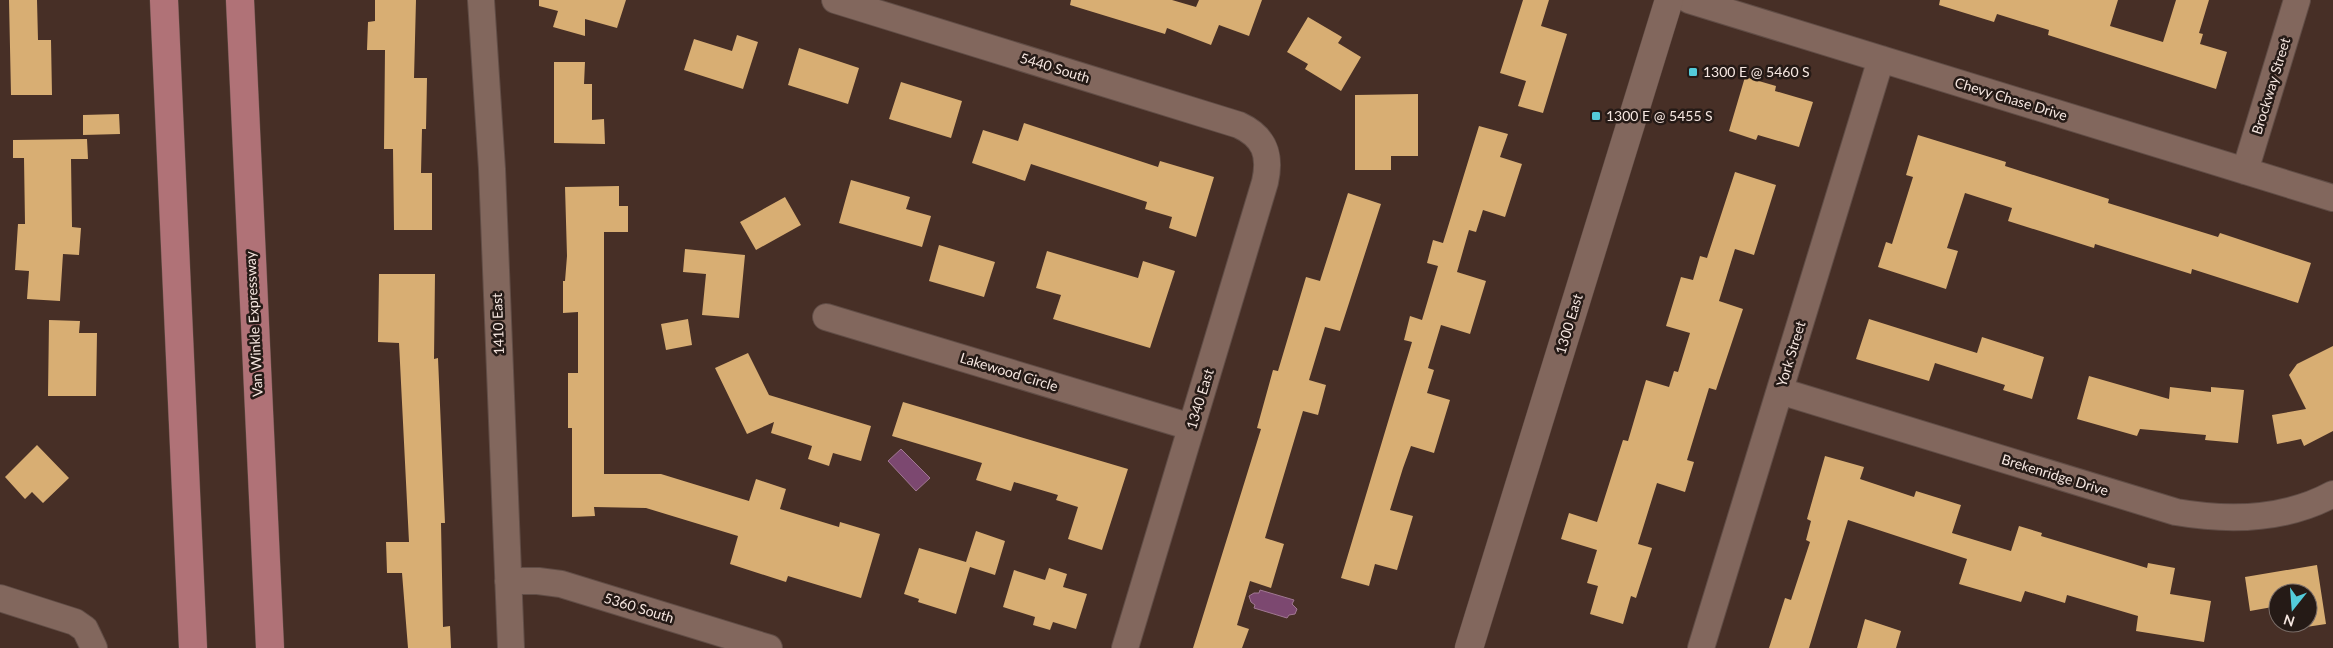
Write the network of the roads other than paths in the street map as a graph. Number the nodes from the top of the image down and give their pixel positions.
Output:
1 (164, 0) edge
2 (240, 0) edge
3 (482, 0) edge
4 (835, 0) edge
5 (1669, 0) edge
6 (1689, 0) edge
7 (2297, 0) edge
8 (1882, 59) junction
9 (1266, 148) joint
10 (2245, 171) junction
11 (2333, 198) edge
12 (826, 317) dead end
13 (1780, 391) junction
14 (1191, 427) junction
15 (2333, 494) edge
16 (508, 581) junction
17 (0, 598) edge
18 (94, 648) edge
19 (193, 648) edge
20 (270, 648) edge
21 (511, 648) edge
22 (769, 648) edge
23 (1125, 648) edge
24 (1469, 648) edge
25 (1701, 648) edge

1 - 19 main road
2 - 20 main road, Van Winkle Expressway
3 - 16 street, 1410 East
4 - 9 street, 5440 South
5 - 24 main road, 1300 East
6 - 8 street, Chevy Chase Drive
7 - 10 street, Brockway Street
8 - 10 street, Chevy Chase Drive
8 - 13 street, York Street
9 - 14 street, 1340 East
10 - 11 street, Chevy Chase Drive
12 - 14 street, Lakewood Circle
13 - 15 street, Brekenridge Drive
13 - 25 street, York Street
14 - 23 street, 1340 East
16 - 21 street, 1410 East
16 - 22 street, 5360 South
17 - 18 street

